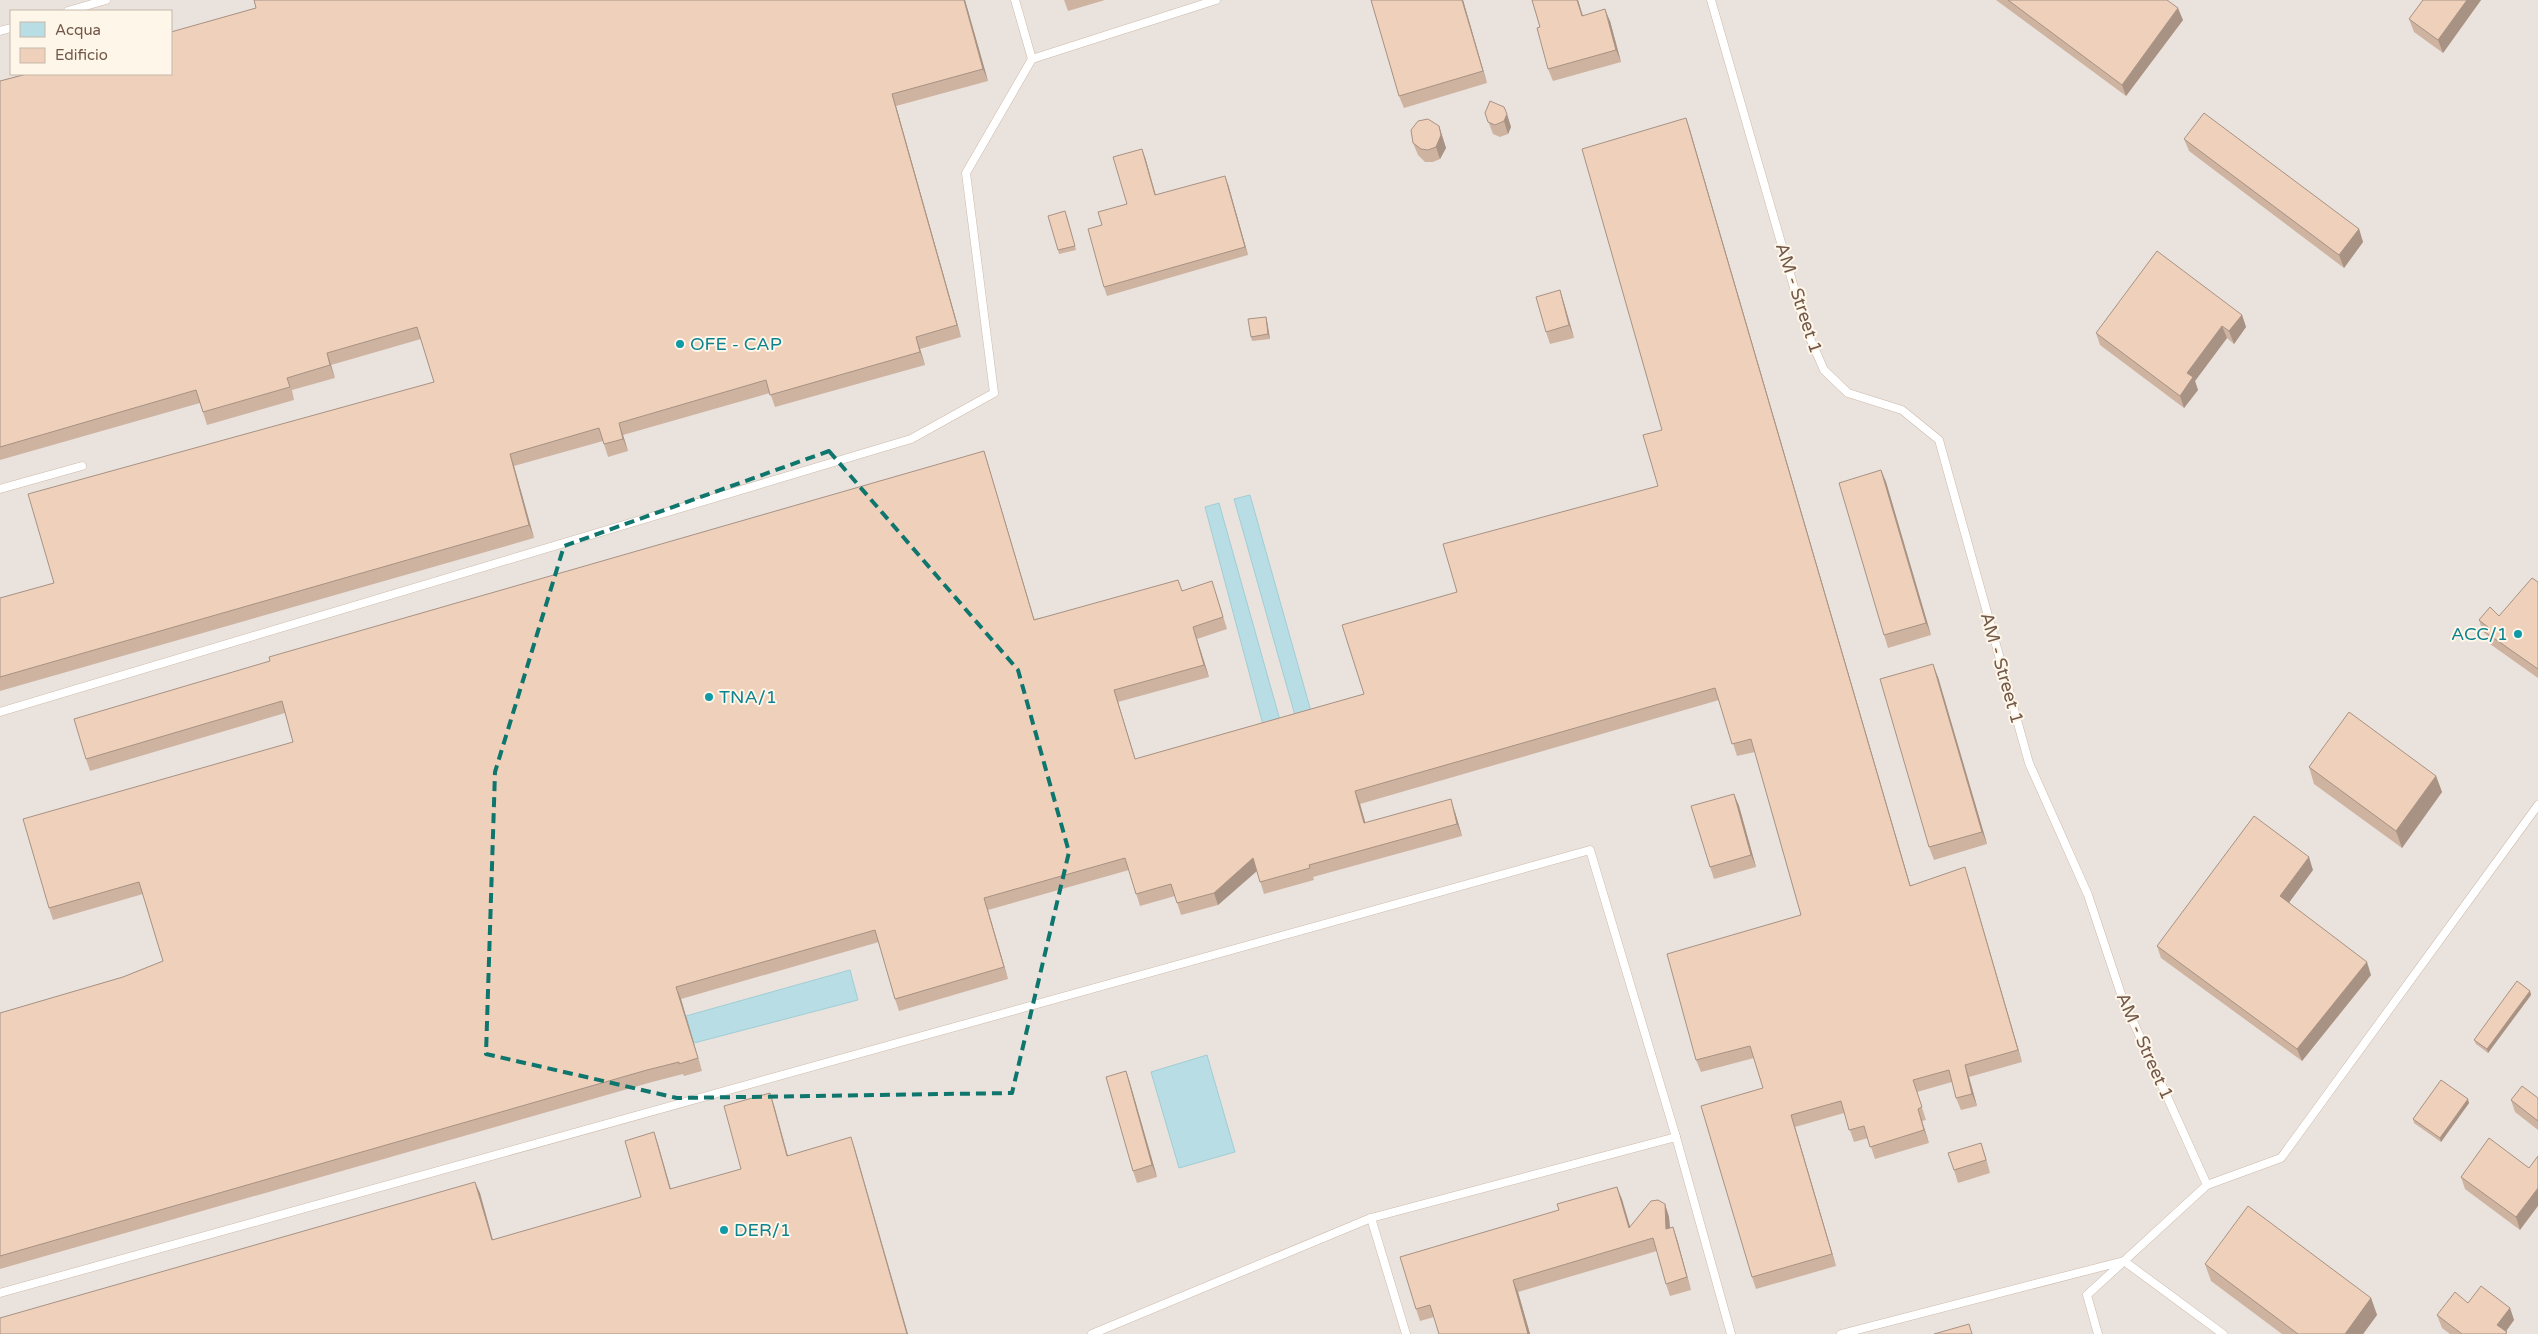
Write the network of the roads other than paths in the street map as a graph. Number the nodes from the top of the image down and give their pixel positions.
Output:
1 (106, 0) edge
2 (1015, 0) edge
3 (1216, 0) edge
4 (1711, 0) edge
5 (71, 10) edge
6 (1032, 60) junction
7 (82, 466) dead end
8 (0, 489) edge
9 (0, 712) edge
10 (2538, 805) edge
11 (1676, 1137) junction
12 (2207, 1186) junction
13 (1371, 1218) junction
14 (2124, 1261) junction
15 (0, 1293) edge
16 (1092, 1334) edge
17 (1406, 1334) edge
18 (1731, 1334) edge
19 (1841, 1334) edge
20 (2098, 1334) edge
21 (2224, 1334) edge

1 - 5 lane
2 - 6 lane
3 - 6 lane
4 - 12 lane, AM - Street 1
6 - 9 lane
7 - 8 lane
10 - 12 lane
11 - 13 lane
11 - 15 lane
11 - 18 lane
12 - 14 lane
13 - 16 lane
13 - 17 lane
14 - 19 lane
14 - 20 lane
14 - 21 lane

